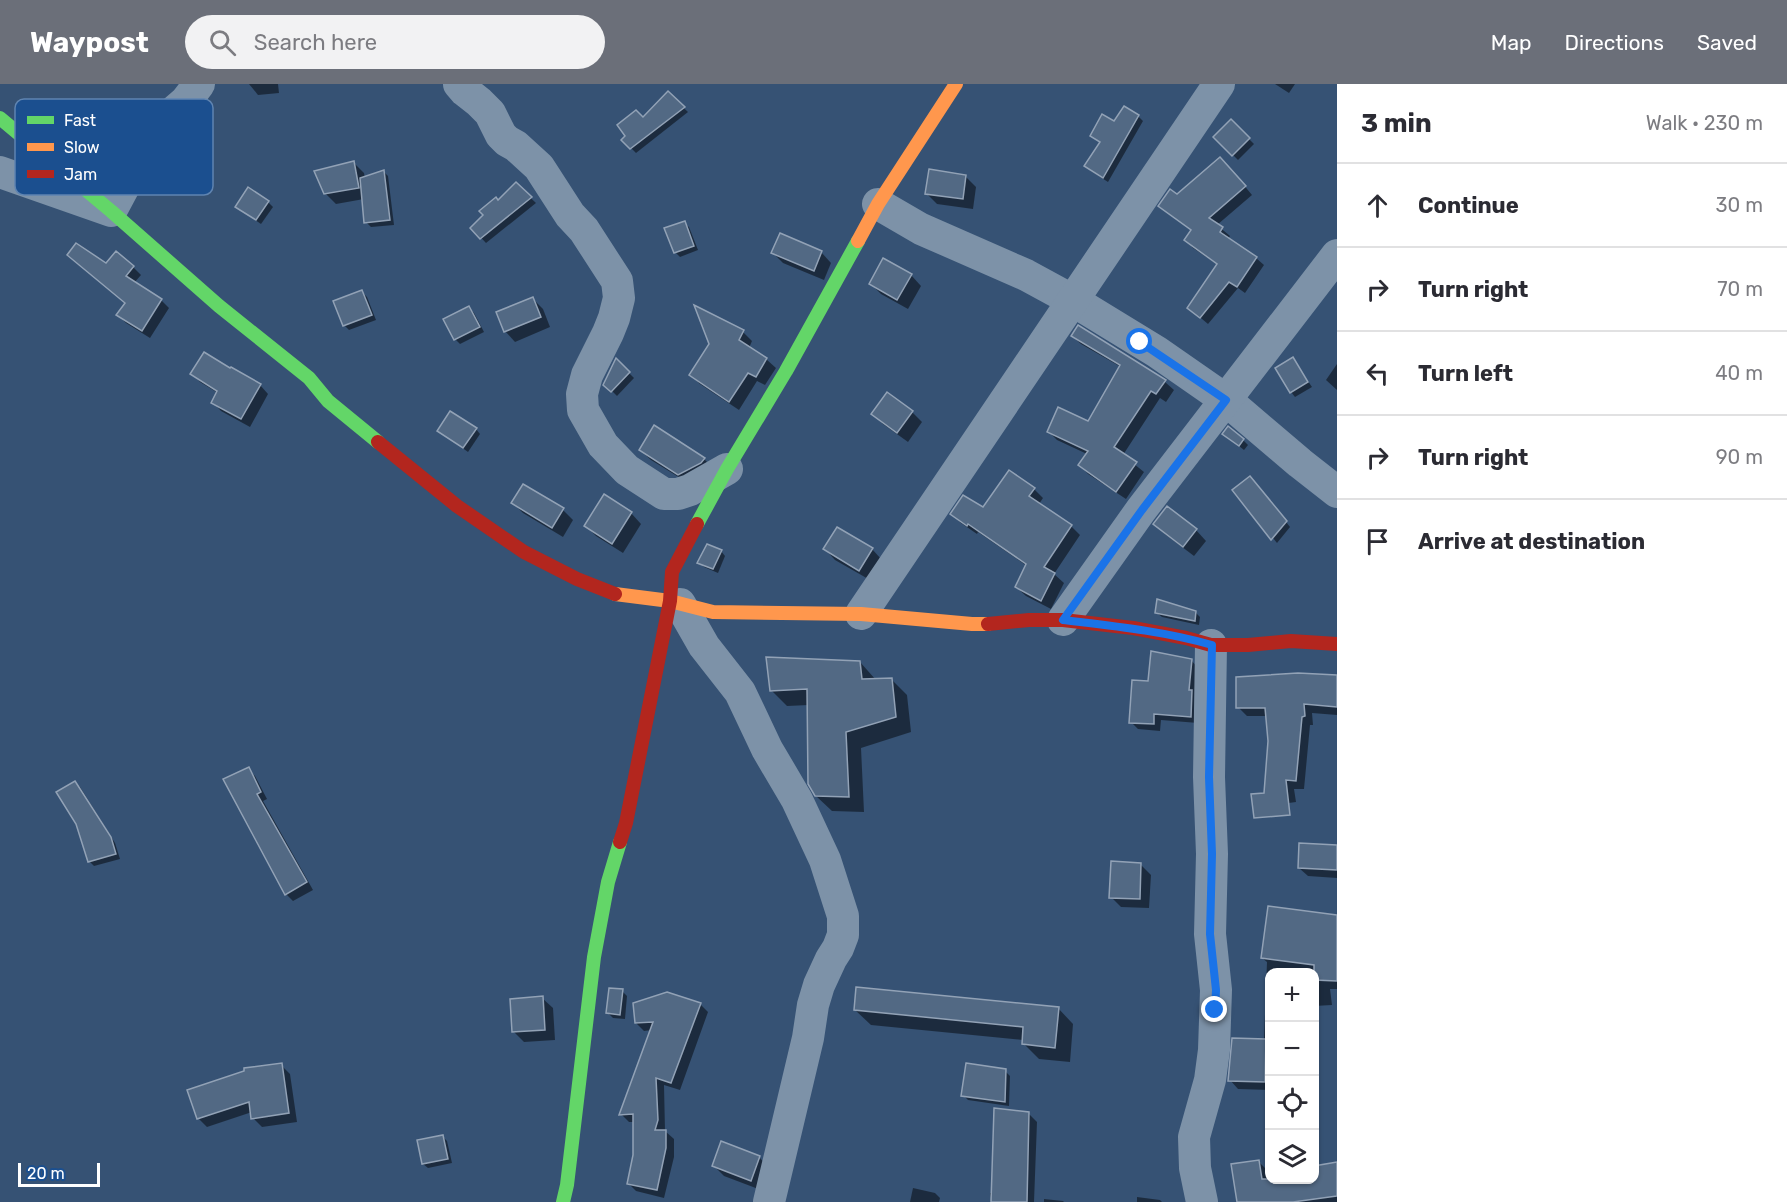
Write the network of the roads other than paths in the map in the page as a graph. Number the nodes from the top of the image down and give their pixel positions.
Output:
1 (199, 84) edge
2 (459, 84) edge
3 (956, 84) edge
4 (1219, 84) edge
5 (188, 99) edge
6 (0, 118) edge
7 (15, 131) edge
8 (0, 172) edge
9 (15, 177) edge
10 (65, 195) edge
11 (92, 195) edge
12 (120, 195) edge
13 (878, 204) junction
14 (111, 211) junction
15 (1337, 255) edge
16 (1072, 300) junction
17 (1226, 400) junction
18 (727, 469) junction
19 (1337, 492) edge
20 (675, 602) junction
21 (861, 614) junction
22 (1063, 620) junction
23 (1212, 645) junction
24 (1337, 645) edge
25 (564, 1202) edge
26 (769, 1202) edge
27 (1202, 1202) edge

1 - 5 street
2 - 18 street
3 - 13 street
4 - 16 street
6 - 7 street
8 - 9 street
10 - 14 street
11 - 14 street
12 - 14 street
13 - 16 street
13 - 18 street
14 - 20 street
15 - 17 street
16 - 17 street
16 - 21 street
17 - 19 street
17 - 22 street
18 - 20 street
20 - 21 street
20 - 25 street
20 - 26 street
21 - 22 street
22 - 23 street
23 - 24 street
23 - 27 street

